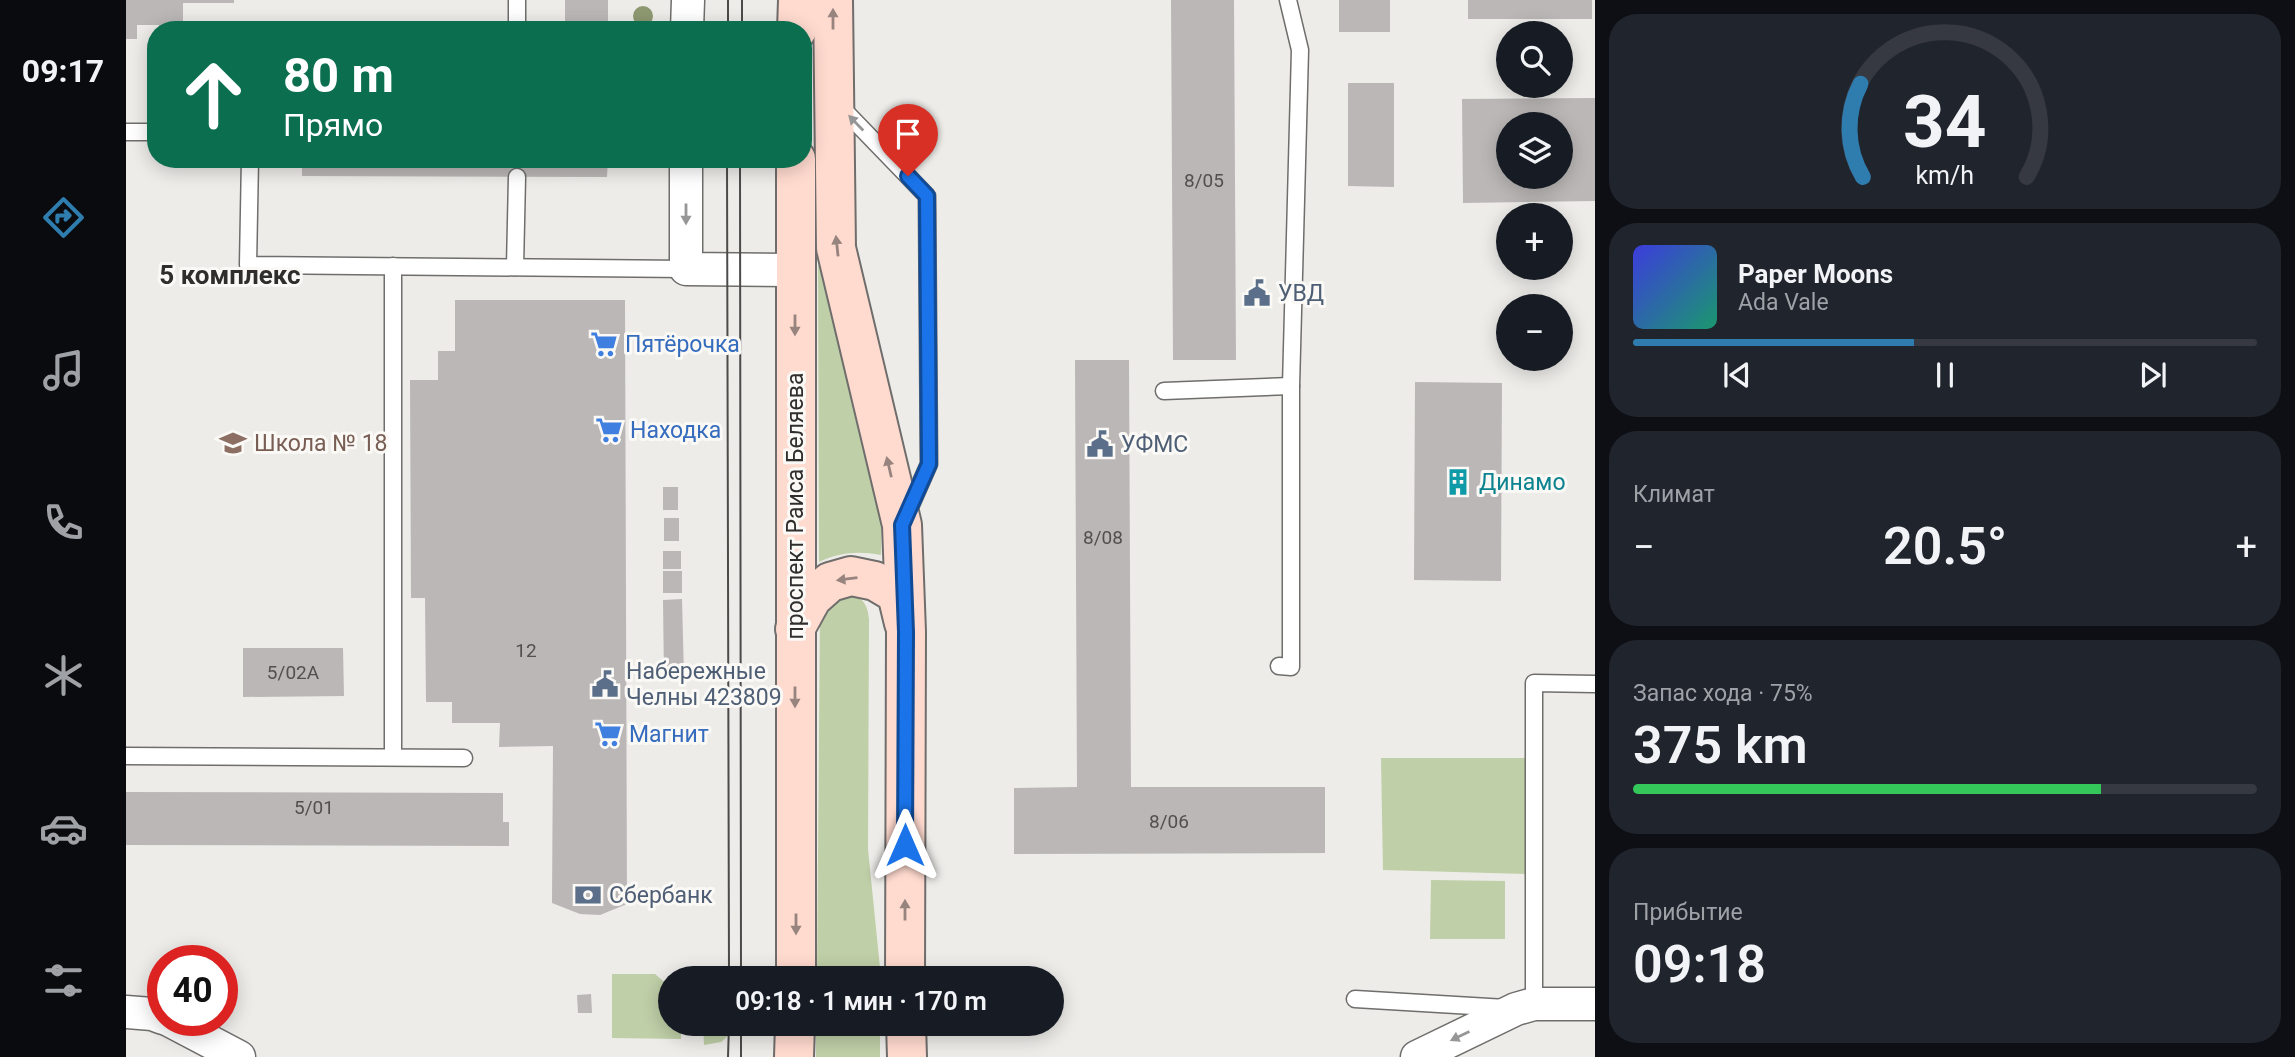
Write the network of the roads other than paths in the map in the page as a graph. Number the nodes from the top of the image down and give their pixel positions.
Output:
1 (517, 0) edge
2 (688, 0) edge
3 (798, 0) edge
4 (833, 0) edge
5 (1288, 0) edge
6 (517, 21) edge
7 (687, 21) edge
8 (797, 21) edge
9 (833, 98) junction
10 (126, 132) edge
11 (147, 132) edge
12 (250, 168) edge
13 (686, 168) edge
14 (796, 168) edge
15 (517, 177) dead end
16 (393, 266) junction
17 (515, 267) junction
18 (686, 269) junction
19 (795, 270) junction
20 (1292, 386) junction
21 (1164, 391) dead end
22 (902, 525) junction
23 (795, 629) junction
24 (906, 632) junction
25 (1279, 666) dead end
26 (1595, 684) edge
27 (126, 756) edge
28 (393, 757) junction
29 (464, 758) dead end
30 (796, 966) edge
31 (905, 966) edge
32 (1355, 999) dead end
33 (1595, 1004) edge
34 (1525, 1006) junction
35 (126, 1012) edge
36 (147, 1014) edge
37 (199, 1036) edge
38 (795, 1036) edge
39 (906, 1036) edge
40 (239, 1057) edge
41 (794, 1057) edge
42 (907, 1057) edge
43 (1417, 1057) edge

1 - 6 lane
2 - 7 street
3 - 8 street
9 -> 4 street
5 - 20 lane
22 -> 9 street
22 -> 9 lane
10 - 11 lane
12 - 16 lane
13 -> 18 street
14 - 19 street, проспект Раиса Беляева
15 - 17 lane
16 - 17 lane
16 - 28 lane
17 - 18 lane
18 - 19 street
19 -> 23 street, проспект Раиса Беляева
20 - 21 lane
20 - 25 lane
22 - 24 street
24 -> 23 street
23 -> 30 street, проспект Раиса Беляева
31 -> 24 street
26 - 34 lane
27 - 28 lane
28 - 29 lane
32 - 34 lane
33 - 34 street
34 -> 43 street
35 - 36 street
37 - 40 street
38 - 41 street
39 - 42 street

